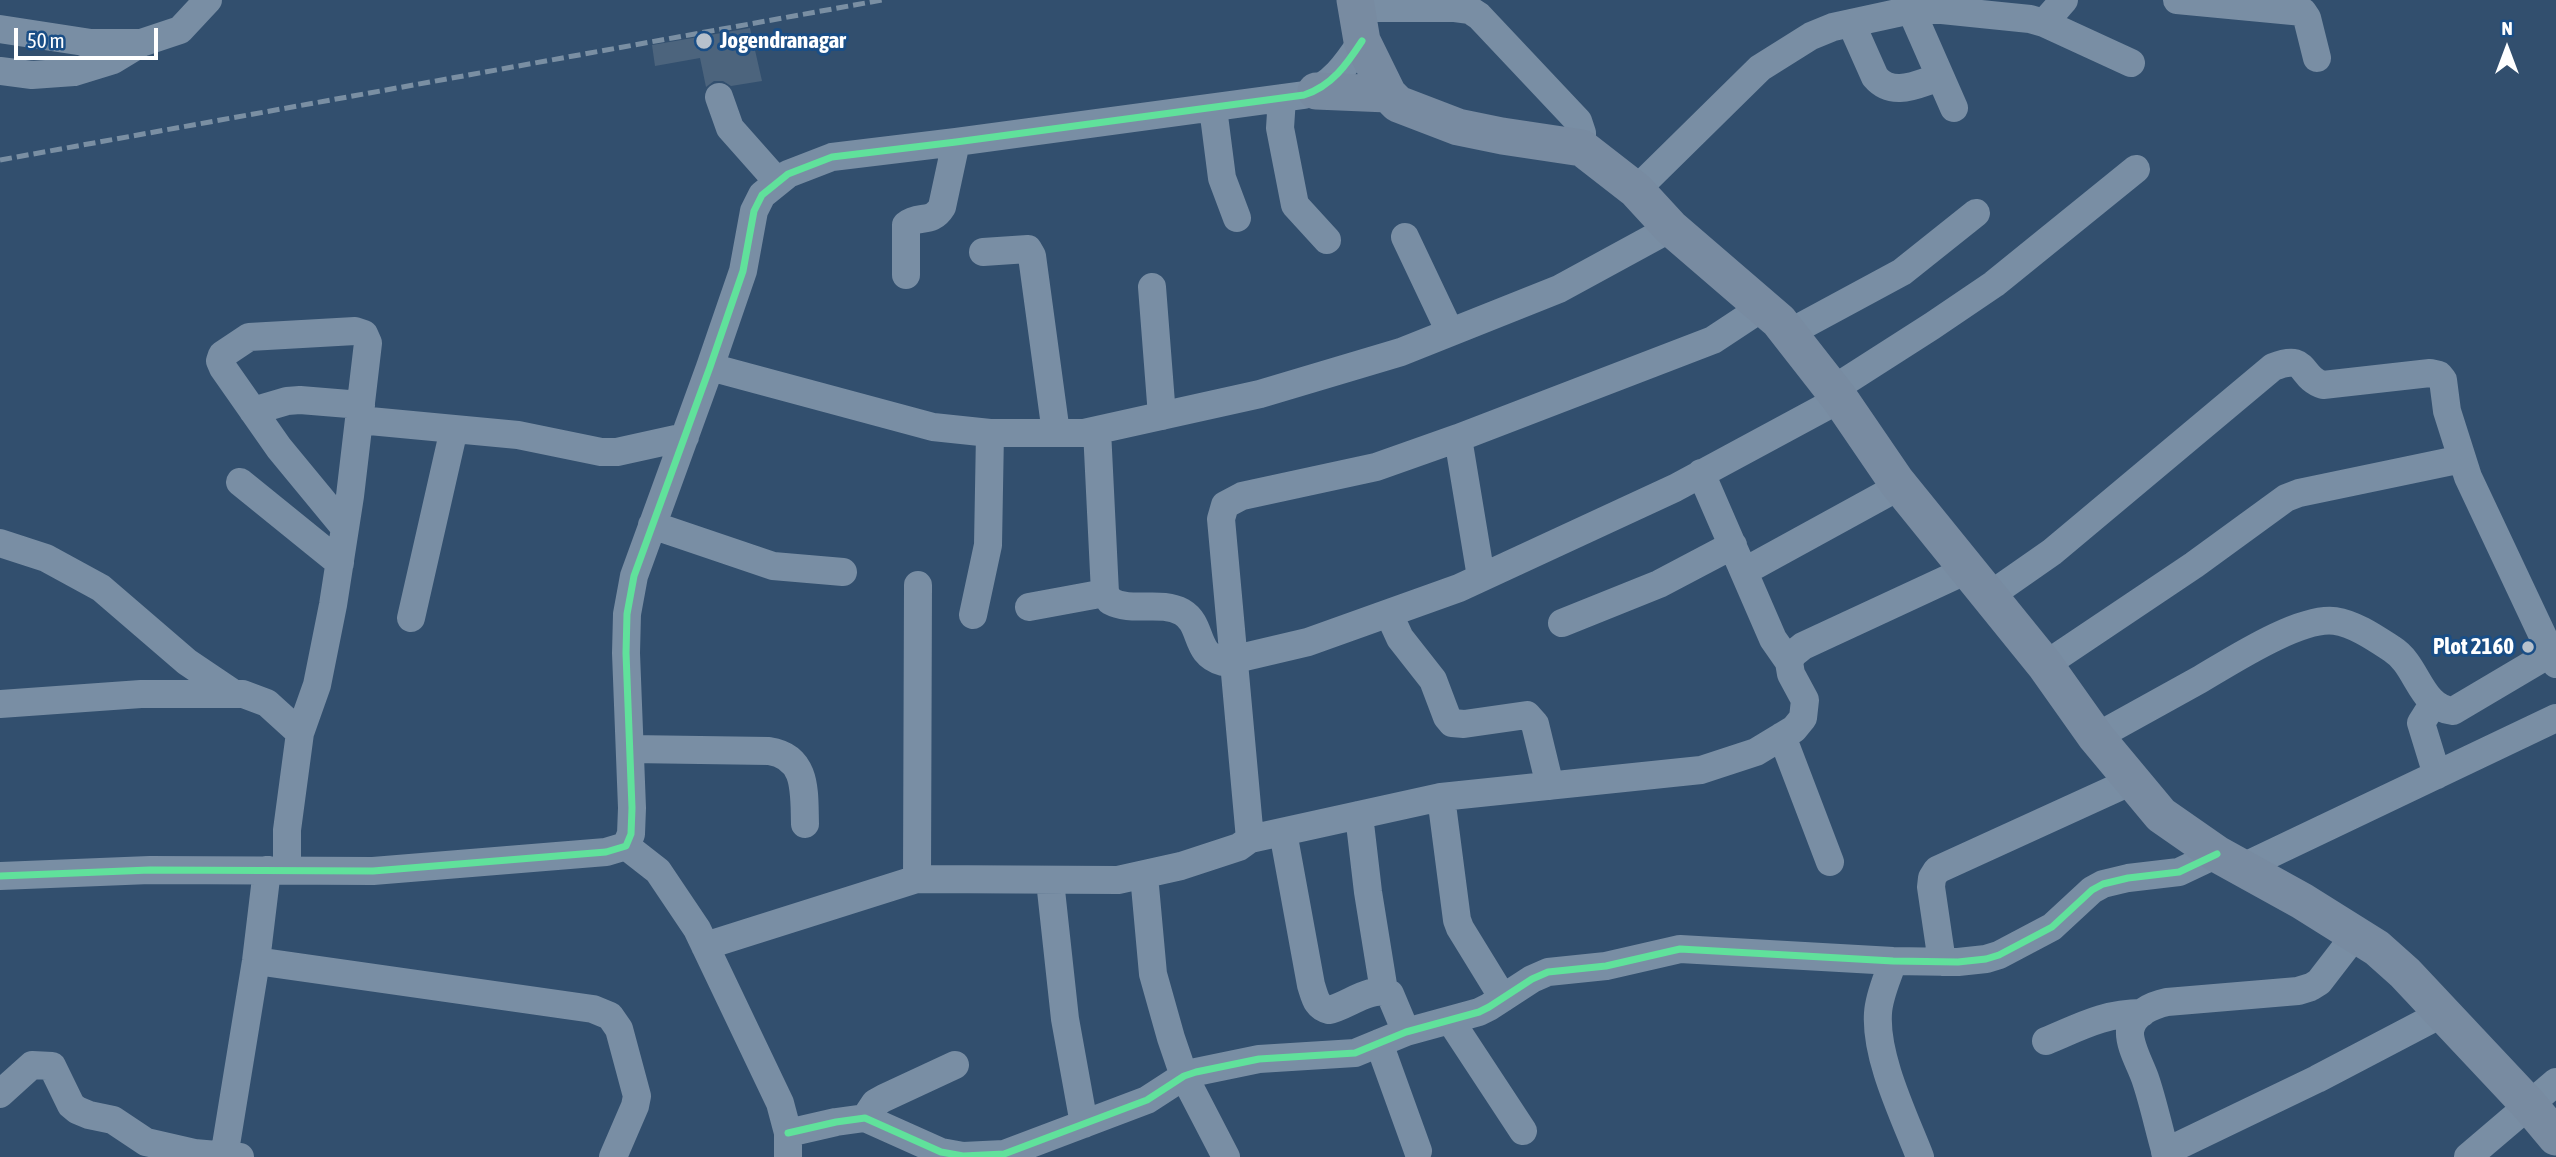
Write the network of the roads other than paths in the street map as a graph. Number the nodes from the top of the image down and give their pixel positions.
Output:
1 (208, 0) edge
2 (2064, 0) edge
3 (2177, 0) edge
4 (1911, 10) junction
5 (1358, 16) edge
6 (1851, 23) junction
7 (2044, 23) junction
8 (0, 29) edge
9 (141, 43) junction
10 (2317, 58) dead end
11 (2131, 64) dead end
12 (0, 71) edge
13 (1940, 77) junction
14 (1299, 94) junction
15 (1388, 94) junction
16 (719, 97) dead end
17 (1213, 108) junction
18 (1954, 108) dead end
19 (957, 142) junction
20 (1582, 148) junction
21 (2136, 169) dead end
22 (778, 181) junction
23 (1636, 190) junction
24 (1976, 213) dead end
25 (1237, 218) dead end
26 (1671, 228) junction
27 (1405, 237) dead end
28 (1327, 240) dead end
29 (983, 252) dead end
30 (906, 275) dead end
31 (1152, 287) dead end
32 (1763, 307) junction
33 (1450, 332) junction
34 (1789, 333) junction
35 (710, 367) junction
36 (1836, 394) junction
37 (253, 411) junction
38 (360, 412) junction
39 (1162, 416) junction
40 (454, 429) junction
41 (1097, 430) junction
42 (990, 433) junction
43 (1055, 433) junction
44 (685, 437) junction
45 (1458, 438) junction
46 (2462, 459) junction
47 (1702, 473) junction
48 (240, 482) dead end
49 (1900, 486) junction
50 (652, 525) junction
51 (345, 528) junction
52 (0, 543) edge
53 (1733, 545) junction
54 (340, 563) junction
55 (1745, 571) junction
56 (843, 572) dead end
57 (1482, 577) junction
58 (1979, 582) junction
59 (918, 585) dead end
60 (1105, 593) junction
61 (1029, 607) dead end
62 (1389, 614) junction
63 (973, 615) dead end
64 (411, 618) dead end
65 (1562, 623) dead end
66 (2553, 658) edge
67 (1234, 660) junction
68 (1789, 662) junction
69 (2045, 665) junction
70 (233, 693) junction
71 (0, 704) edge
72 (2433, 704) junction
73 (2556, 718) edge
74 (300, 733) junction
75 (1782, 736) junction
76 (2096, 737) junction
77 (631, 749) junction
78 (2437, 775) junction
79 (2132, 780) junction
80 (1550, 786) junction
81 (1441, 797) junction
82 (1359, 815) junction
83 (805, 824) dead end
84 (1283, 832) junction
85 (1250, 839) junction
86 (626, 846) junction
87 (2229, 861) junction
88 (1830, 862) dead end
89 (277, 869) junction
90 (1144, 875) junction
91 (0, 876) edge
92 (917, 879) junction
93 (1050, 880) junction
94 (2356, 934) junction
95 (705, 946) junction
96 (256, 961) junction
97 (1893, 961) junction
98 (1942, 962) junction
99 (1384, 991) junction
100 (1503, 998) junction
101 (2142, 1013) junction
102 (2443, 1013) junction
103 (1450, 1020) junction
104 (1406, 1032) junction
105 (2046, 1041) dead end
106 (1379, 1043) junction
107 (955, 1065) dead end
108 (1184, 1076) junction
109 (0, 1094) edge
110 (2543, 1094) edge
111 (865, 1118) junction
112 (1084, 1124) junction
113 (1523, 1131) dead end
114 (2556, 1137) edge
115 (788, 1145) edge
116 (1418, 1151) dead end
117 (2166, 1154) edge
118 (191, 1155) edge
119 (229, 1156) edge
120 (973, 1156) edge
121 (613, 1157) edge
122 (1226, 1157) edge
123 (1920, 1157) edge
124 (2468, 1157) edge

1 - 9 street
2 - 7 street
3 - 10 street
4 - 6 street
4 - 7 street
4 - 13 street
5 - 14 street
5 - 15 main road
5 - 20 street
6 - 13 street
6 - 23 street
7 - 11 street
8 - 9 street
9 - 12 street
13 - 18 street
14 - 15 main road
14 - 17 street
14 - 28 street
15 - 20 main road
16 - 22 street
17 - 19 street
17 - 25 street
19 - 22 street
19 - 30 street
20 - 23 main road
21 - 36 street
22 - 35 street
23 - 26 main road
24 - 34 street
26 - 32 main road
26 - 33 street
27 - 33 street
29 - 43 street
31 - 39 street
32 - 34 main road
32 - 45 street
33 - 39 street
34 - 36 main road
35 - 42 street
35 - 44 street
36 - 47 street
36 - 49 main road
37 - 38 street
37 - 38 street
37 - 51 street
38 - 40 street
38 - 51 street
39 - 41 street
40 - 44 street
40 - 64 street
41 - 43 street
41 - 60 street
42 - 43 street
42 - 63 street
44 - 50 street
45 - 57 street
45 - 67 street
46 - 58 street
46 - 66 street
46 - 69 street
47 - 53 street
47 - 57 street
48 - 54 street
49 - 55 street
49 - 58 main road
50 - 56 street
50 - 77 street
51 - 54 street
52 - 70 street
53 - 55 street
53 - 65 street
54 - 74 street
55 - 68 street
57 - 62 street
58 - 68 street
58 - 69 main road
59 - 92 street
60 - 61 street
60 - 67 street
62 - 67 street
62 - 80 street
66 - 72 street
67 - 85 street
68 - 75 street
69 - 76 main road
70 - 71 street
70 - 74 street
72 - 76 street
72 - 78 street
73 - 78 street
74 - 89 street
75 - 80 street
75 - 88 street
76 - 79 main road
77 - 83 street
77 - 86 street
78 - 87 street
79 - 87 main road
79 - 98 street
80 - 81 street
81 - 82 street
81 - 100 street
82 - 84 street
82 - 99 street
84 - 85 street
84 - 99 street
85 - 90 street
86 - 89 street
86 - 95 street
87 - 94 main road
87 - 98 street
89 - 91 street
89 - 96 street
90 - 93 street
90 - 108 street
92 - 93 street
92 - 95 street
93 - 112 street
94 - 101 street
94 - 102 main road
95 - 115 street
96 - 119 street
96 - 121 street
97 - 98 street
97 - 100 street
97 - 123 street
99 - 104 street
100 - 103 street
101 - 105 street
101 - 117 street
102 - 110 main road
102 - 117 street
103 - 104 street
103 - 113 street
104 - 106 street
106 - 108 street
106 - 116 street
107 - 111 street
108 - 112 street
108 - 122 street
109 - 118 street
110 - 114 main road
110 - 124 street
111 - 115 street
111 - 120 street
112 - 120 street
118 - 119 street

